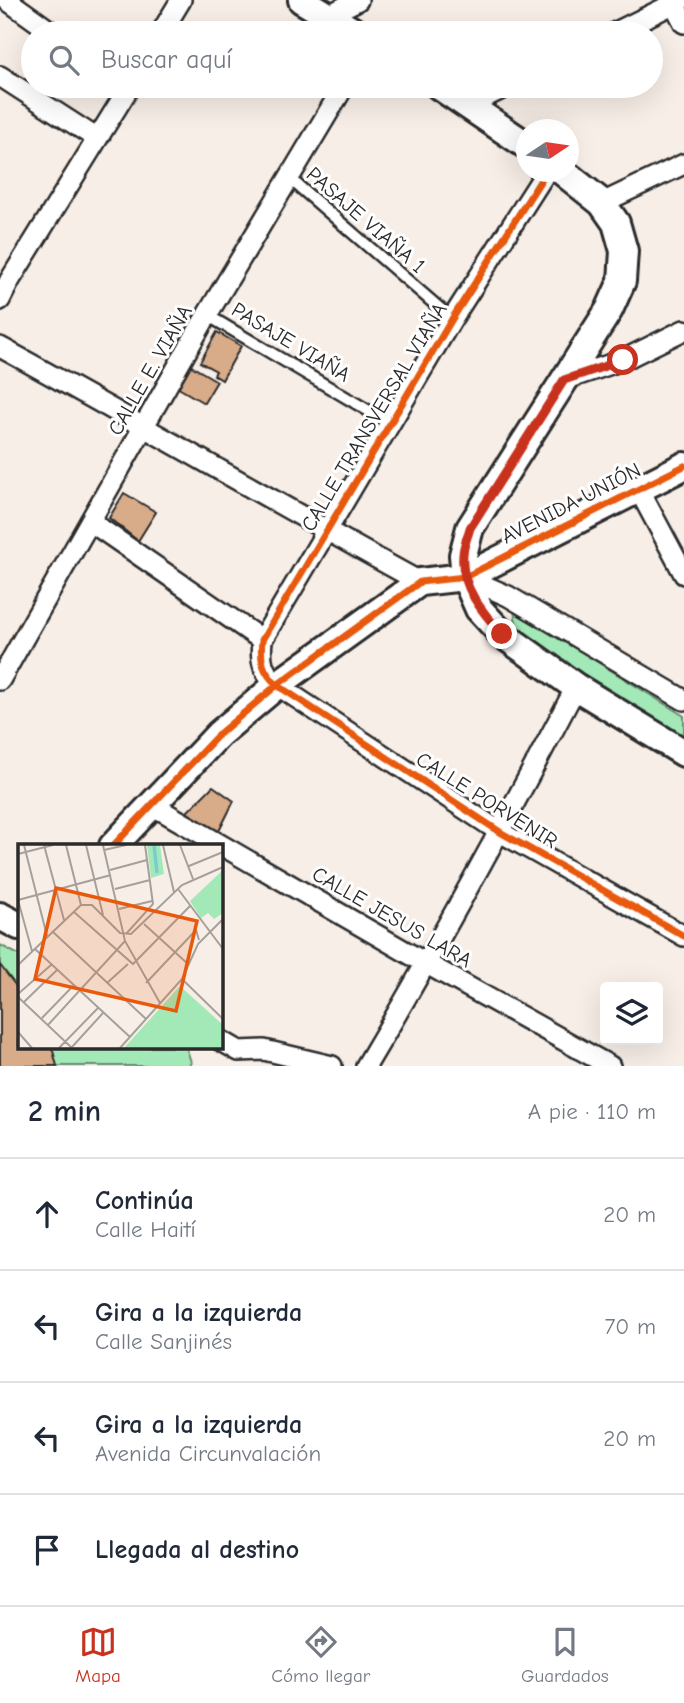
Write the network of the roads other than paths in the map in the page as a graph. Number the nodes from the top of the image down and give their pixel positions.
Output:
1 (7, 0) edge
2 (181, 0) edge
3 (302, 0) edge
4 (358, 0) edge
5 (676, 1) edge
6 (327, 16) junction
7 (36, 21) edge
8 (168, 21) edge
9 (336, 21) edge
10 (637, 21) edge
11 (684, 23) edge
12 (0, 76) edge
13 (21, 90) edge
14 (34, 98) edge
15 (121, 98) edge
16 (337, 98) edge
17 (458, 98) edge
18 (483, 98) edge
19 (469, 105) junction
20 (516, 137) edge
21 (96, 138) junction
22 (684, 164) edge
23 (288, 177) junction
24 (540, 182) edge
25 (576, 182) edge
26 (602, 203) junction
27 (5, 277) edge
28 (0, 300) edge
29 (207, 315) junction
30 (452, 319) junction
31 (684, 330) edge
32 (0, 347) edge
33 (564, 380) junction
34 (391, 424) junction
35 (144, 426) junction
36 (684, 466) edge
37 (638, 488) junction
38 (91, 522) junction
39 (327, 531) junction
40 (684, 574) edge
41 (465, 577) junction
42 (420, 582) junction
43 (262, 640) junction
44 (0, 680) edge
45 (277, 685) junction
46 (576, 687) junction
47 (684, 700) edge
48 (684, 753) edge
49 (152, 805) junction
50 (500, 832) junction
51 (114, 844) edge
52 (219, 844) edge
53 (222, 845) edge
54 (0, 916) edge
55 (18, 925) edge
56 (684, 936) edge
57 (427, 964) junction
58 (222, 1043) edge
59 (234, 1058) edge
60 (332, 1066) edge
61 (366, 1066) edge
62 (610, 1066) edge

1 - 7 street
2 - 8 street
3 - 6 main road
4 - 6 street
5 - 10 street
5 - 11 street
6 - 9 main road
12 - 13 street
14 - 21 street
15 - 21 street
16 - 23 street, CALLE E. VIAÑA
17 - 19 main road
18 - 19 street
19 - 20 main road
21 - 27 street
22 - 26 street
23 - 29 street, CALLE E. VIAÑA
23 - 30 lane, PASAJE VIAÑA 1
24 - 30 street, CALLE TRANSVERSAL VIAÑA
25 - 26 main road
26 - 33 main road
27 - 28 street
29 - 34 lane, PASAJE VIAÑA
29 - 35 street, CALLE E. VIAÑA
30 - 34 street, CALLE TRANSVERSAL VIAÑA
31 - 33 street
32 - 35 street
33 - 41 main road
34 - 39 street, CALLE TRANSVERSAL VIAÑA
35 - 38 street, CALLE E. VIAÑA
35 - 39 street
36 - 37 main road, AVENIDA UNIÓN
37 - 40 street
37 - 41 main road, AVENIDA UNIÓN
38 - 43 street
38 - 44 street, CALLE E. VIAÑA
39 - 42 street
39 - 43 street, CALLE TRANSVERSAL VIAÑA
41 - 42 main road, AVENIDA UNIÓN
41 - 46 main road
41 - 47 street
42 - 45 main road, AVENIDA UNIÓN
43 - 45 street
45 - 49 main road, AVENIDA UNIÓN
45 - 50 street, CALLE PORVENIR
46 - 48 main road
46 - 50 street
49 - 51 main road, AVENIDA UNIÓN
49 - 52 street, CALLE JESUS LARA
50 - 56 street, CALLE PORVENIR
50 - 57 street
53 - 57 street, CALLE JESUS LARA
54 - 55 main road
57 - 61 street
57 - 62 street, CALLE JESUS LARA
58 - 59 street
59 - 60 street

